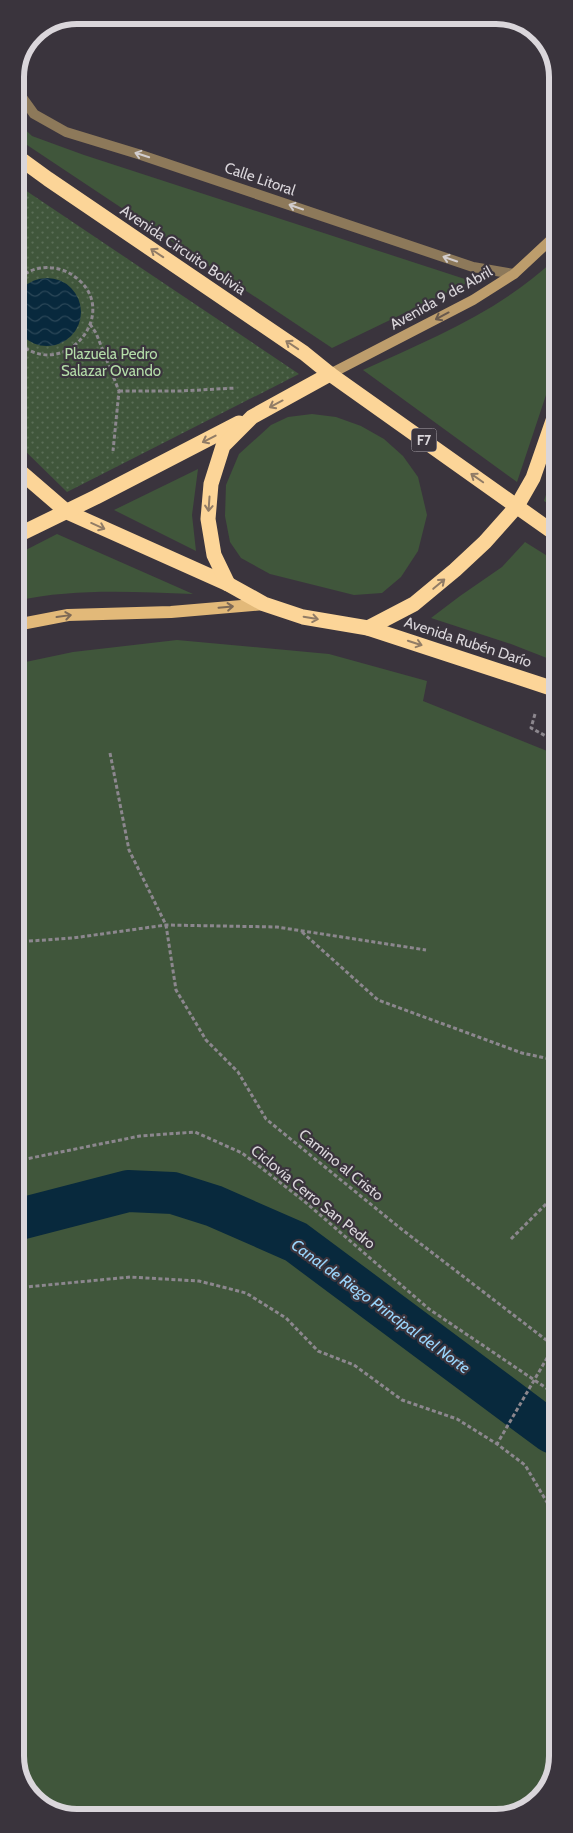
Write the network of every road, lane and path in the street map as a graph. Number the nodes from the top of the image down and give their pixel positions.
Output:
1 (24, 100) edge
2 (24, 162) edge
3 (549, 242) edge
4 (514, 274) junction
5 (24, 275) edge
6 (90, 324) junction
7 (24, 348) edge
8 (330, 374) junction
9 (236, 388) dead end
10 (119, 390) junction
11 (252, 416) junction
12 (549, 432) edge
13 (113, 451) dead end
14 (24, 475) edge
15 (517, 506) junction
16 (66, 512) junction
17 (549, 530) edge
18 (24, 532) edge
19 (228, 584) junction
20 (264, 604) junction
21 (24, 623) edge
22 (368, 628) junction
23 (549, 687) edge
24 (110, 753) dead end
25 (166, 924) junction
26 (301, 931) junction
27 (24, 941) edge
28 (426, 950) dead end
29 (549, 1059) edge
30 (24, 1159) edge
31 (549, 1202) edge
32 (511, 1239) dead end
33 (24, 1287) edge
34 (549, 1342) edge
35 (549, 1354) edge
36 (534, 1380) junction
37 (549, 1390) edge
38 (498, 1442) junction
39 (549, 1506) edge

4 -> 1 street, Calle Litoral
8 -> 2 highway, Avenida Circuito Bolivia
3 - 4 main road, Avenida 9 de Abril
4 -> 8 main road, Avenida 9 de Abril
5 - 6 path
6 - 7 path
6 - 10 path
8 -> 11 highway
15 -> 8 highway, F7
9 - 10 path
10 - 13 path
11 -> 16 highway
11 -> 19 highway
12 - 15 highway
14 - 16 highway
15 - 17 highway, F7
22 -> 15 highway
16 - 18 highway
16 -> 19 highway
19 - 20 highway, Avenida Rubén Darío
21 -> 20 main road
20 -> 22 highway, Avenida Rubén Darío
22 -> 23 highway, Avenida Rubén Darío
24 - 25 path, Camino al Cristo
25 - 26 path
25 - 27 path
25 - 34 path, Camino al Cristo
26 - 28 path
26 - 29 path
30 - 36 path, Ciclovía Cerro San Pedro
31 - 32 path
33 - 38 path
35 - 36 path, Camino al Cristo
36 - 37 path, Ciclovía Cerro San Pedro
36 - 38 path, Camino al Cristo
38 - 39 path

